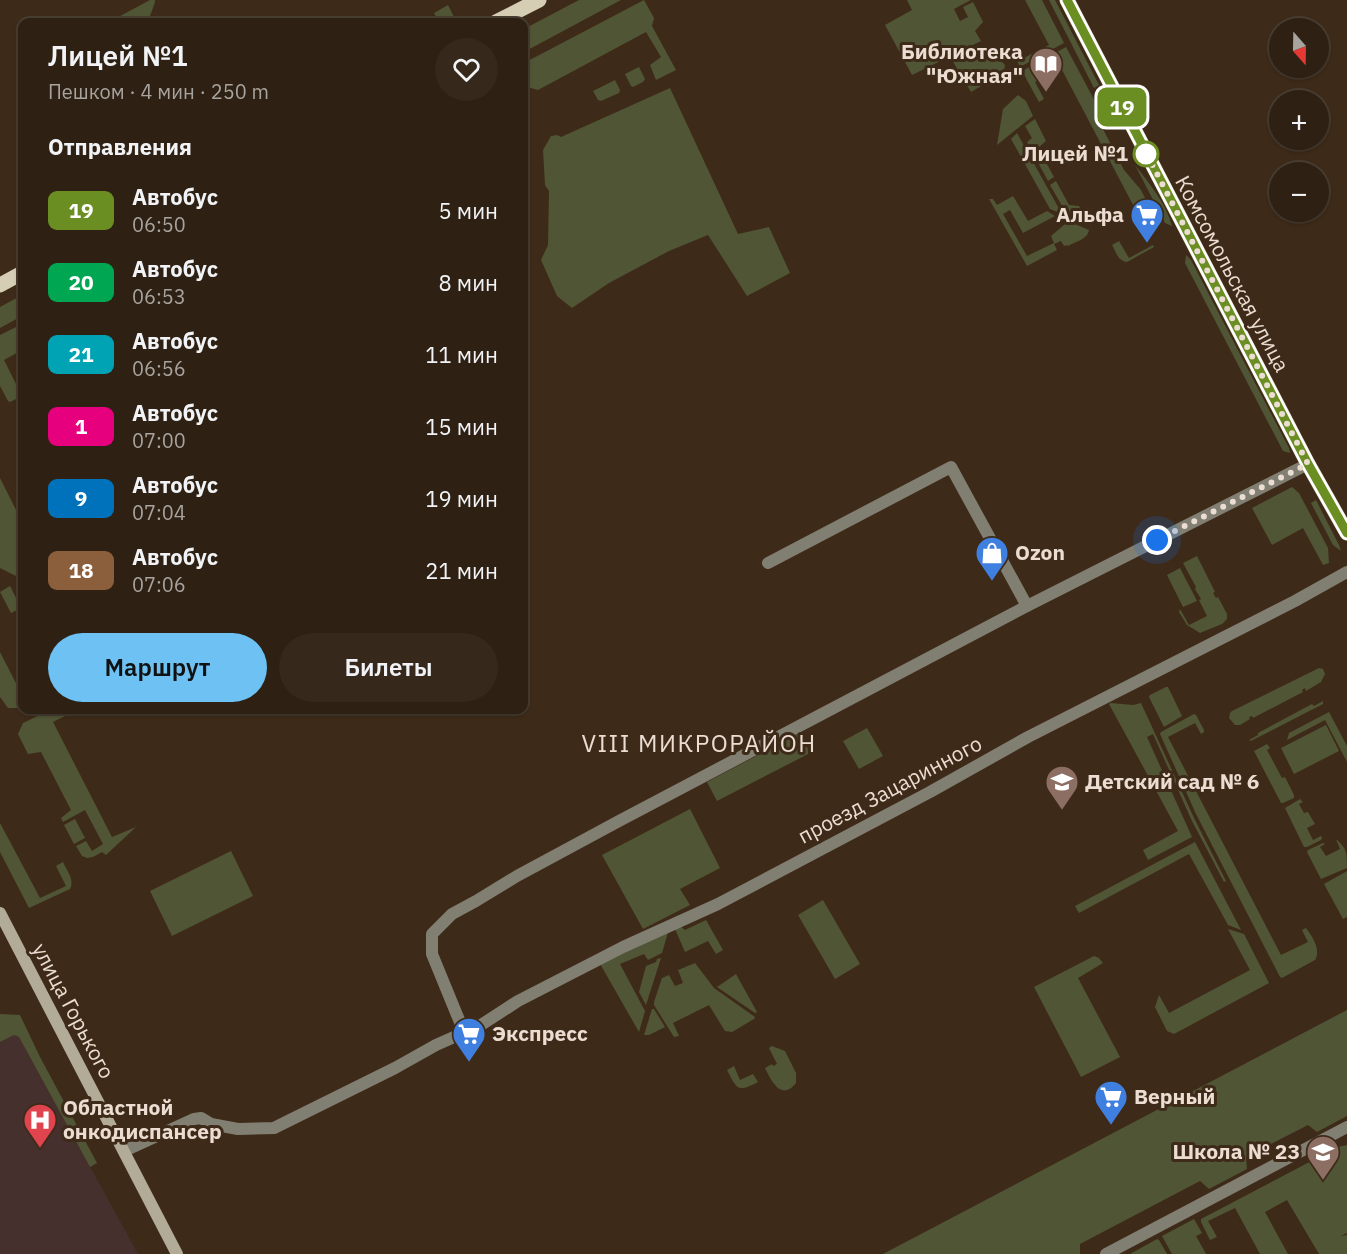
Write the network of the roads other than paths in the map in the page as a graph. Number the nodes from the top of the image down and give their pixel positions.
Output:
1 (539, 0) edge
2 (1067, 0) edge
3 (504, 18) edge
4 (18, 275) edge
5 (0, 285) edge
6 (1308, 464) junction
7 (1347, 533) edge
8 (768, 563) dead end
9 (1347, 572) edge
10 (1027, 606) junction
11 (0, 913) edge
12 (464, 1032) junction
13 (1347, 1127) edge
14 (124, 1151) junction
15 (177, 1254) edge
16 (1106, 1254) edge

1 - 3 main road
2 - 6 main road, Комсомольская улица
4 - 5 main road
6 - 7 main road, Комсомольская улица
6 - 10 street
8 - 10 street
9 - 12 street, проезд Зацаринного
10 - 12 street
11 - 14 main road, улица Горького
12 - 14 street, проезд Зацаринного
13 - 16 street
14 - 15 main road, улица Горького

